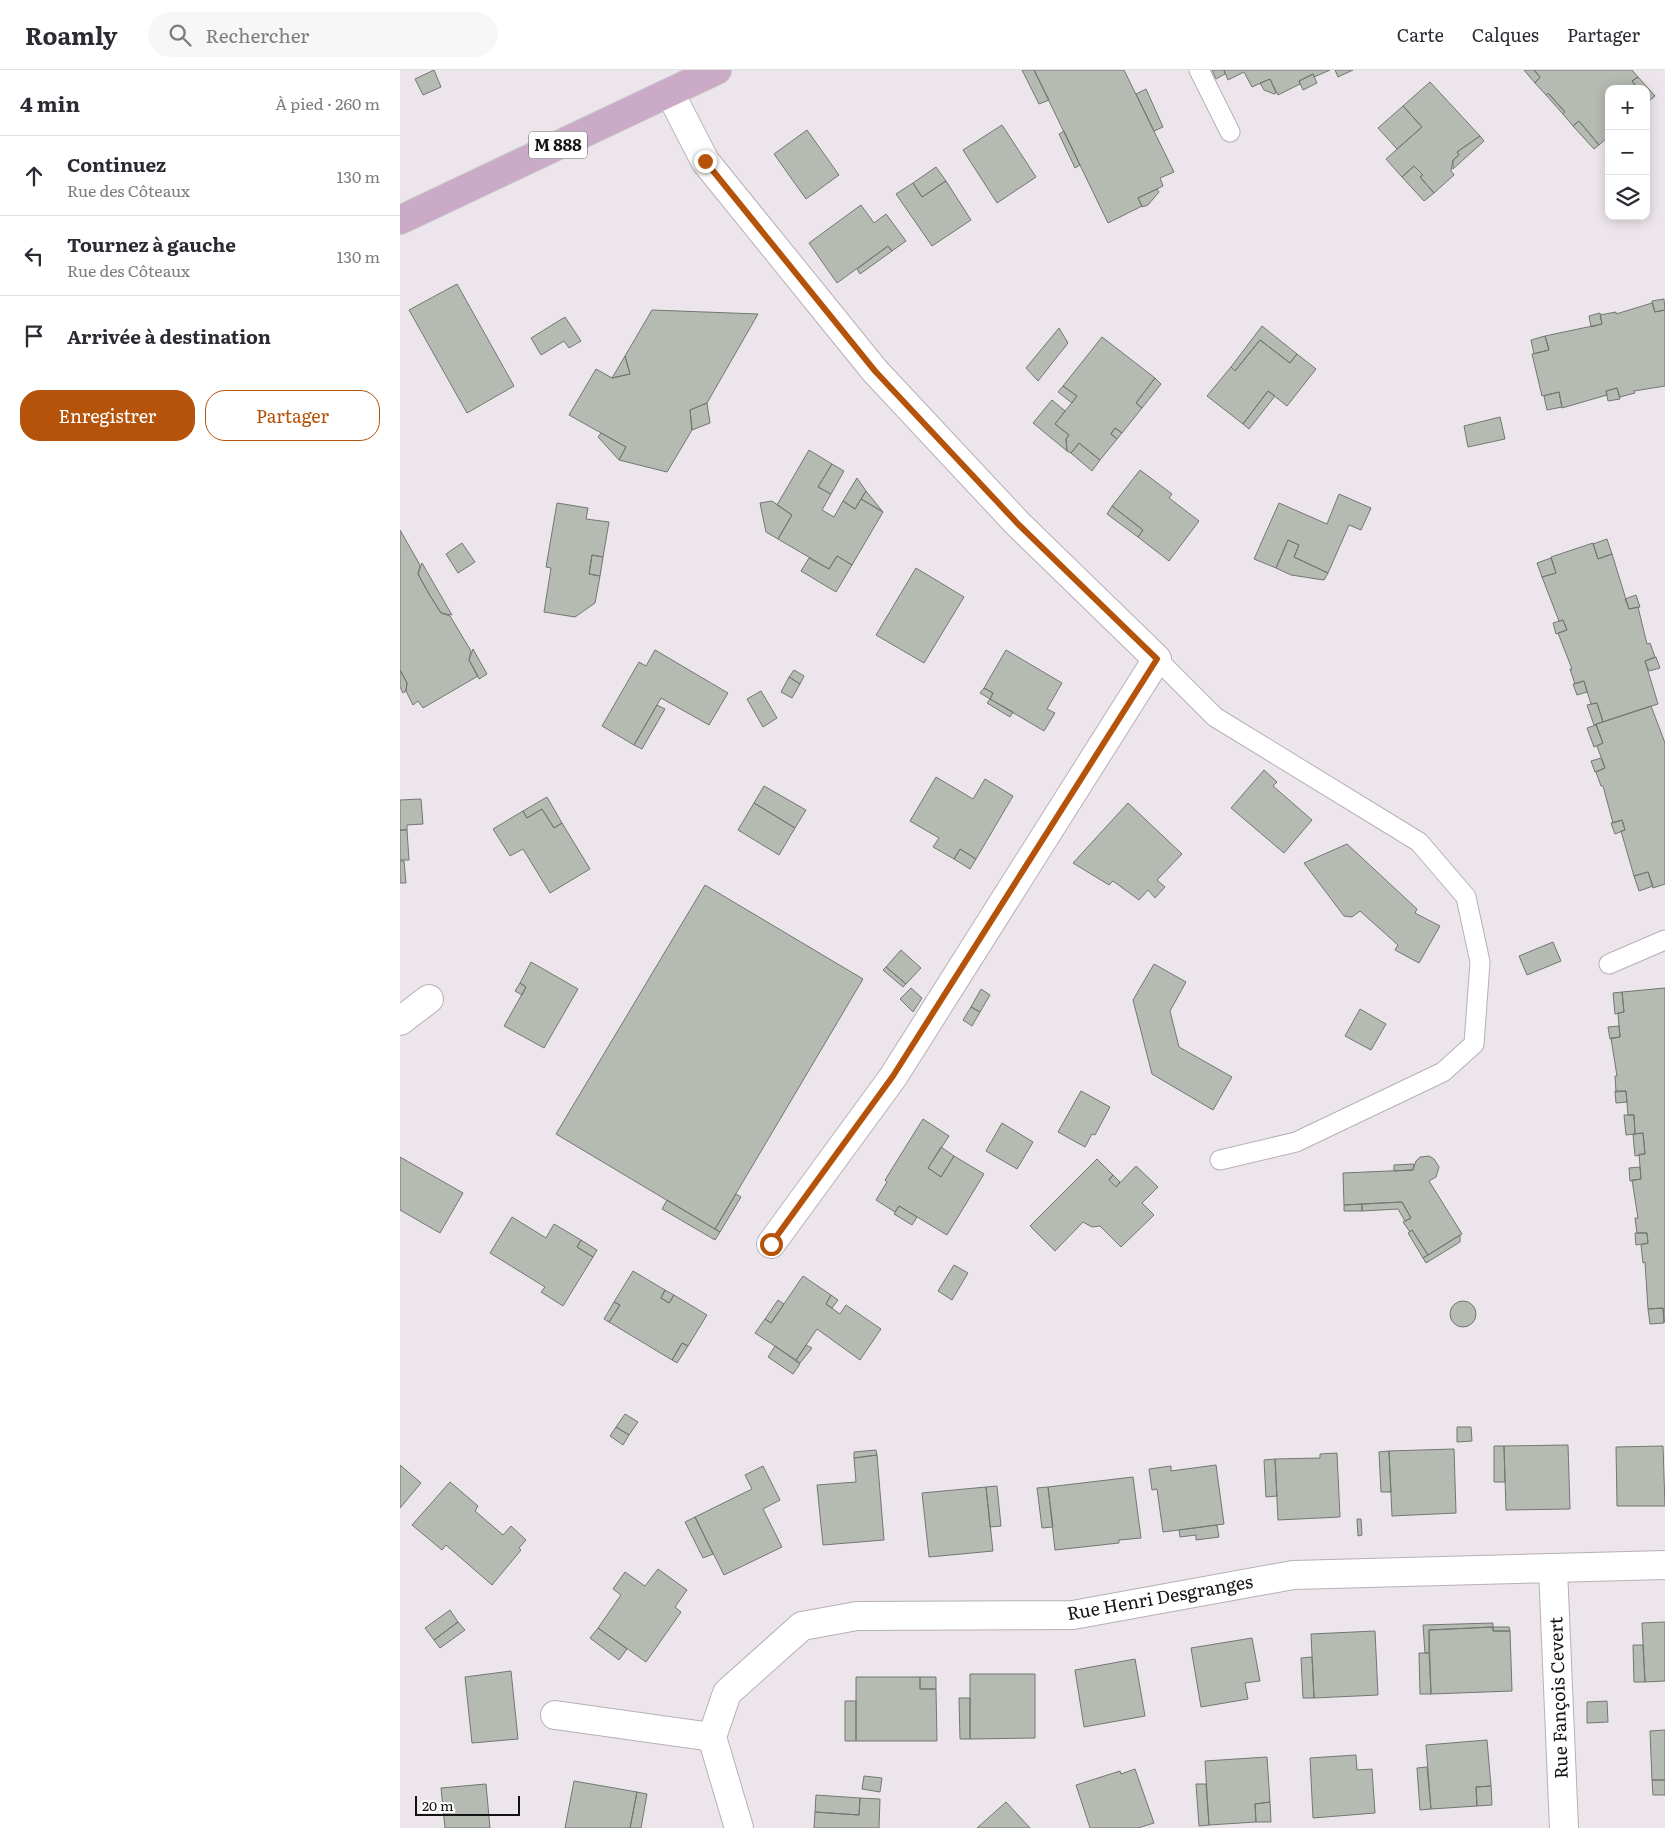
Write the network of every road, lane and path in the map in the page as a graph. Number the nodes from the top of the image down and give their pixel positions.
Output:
1 (716, 70) edge
2 (1199, 70) edge
3 (670, 93) junction
4 (1230, 132) dead end
5 (400, 220) edge
6 (1157, 659) junction
7 (1665, 940) edge
8 (1609, 964) dead end
9 (429, 999) dead end
10 (400, 1021) edge
11 (1220, 1160) dead end
12 (771, 1244) dead end
13 (1665, 1565) edge
14 (1554, 1569) junction
15 (555, 1715) dead end
16 (712, 1737) junction
17 (739, 1828) edge
18 (1564, 1828) edge

1 - 3 main road, M 888
2 - 4 lane
3 - 5 main road, M 888
3 - 6 street
6 - 11 lane
6 - 12 street
7 - 8 lane
9 - 10 street
13 - 14 street, Rue Henri Desgranges
14 - 16 street, Rue Henri Desgranges
14 - 18 street, Rue Fançois Cevert
15 - 16 street
16 - 17 street

